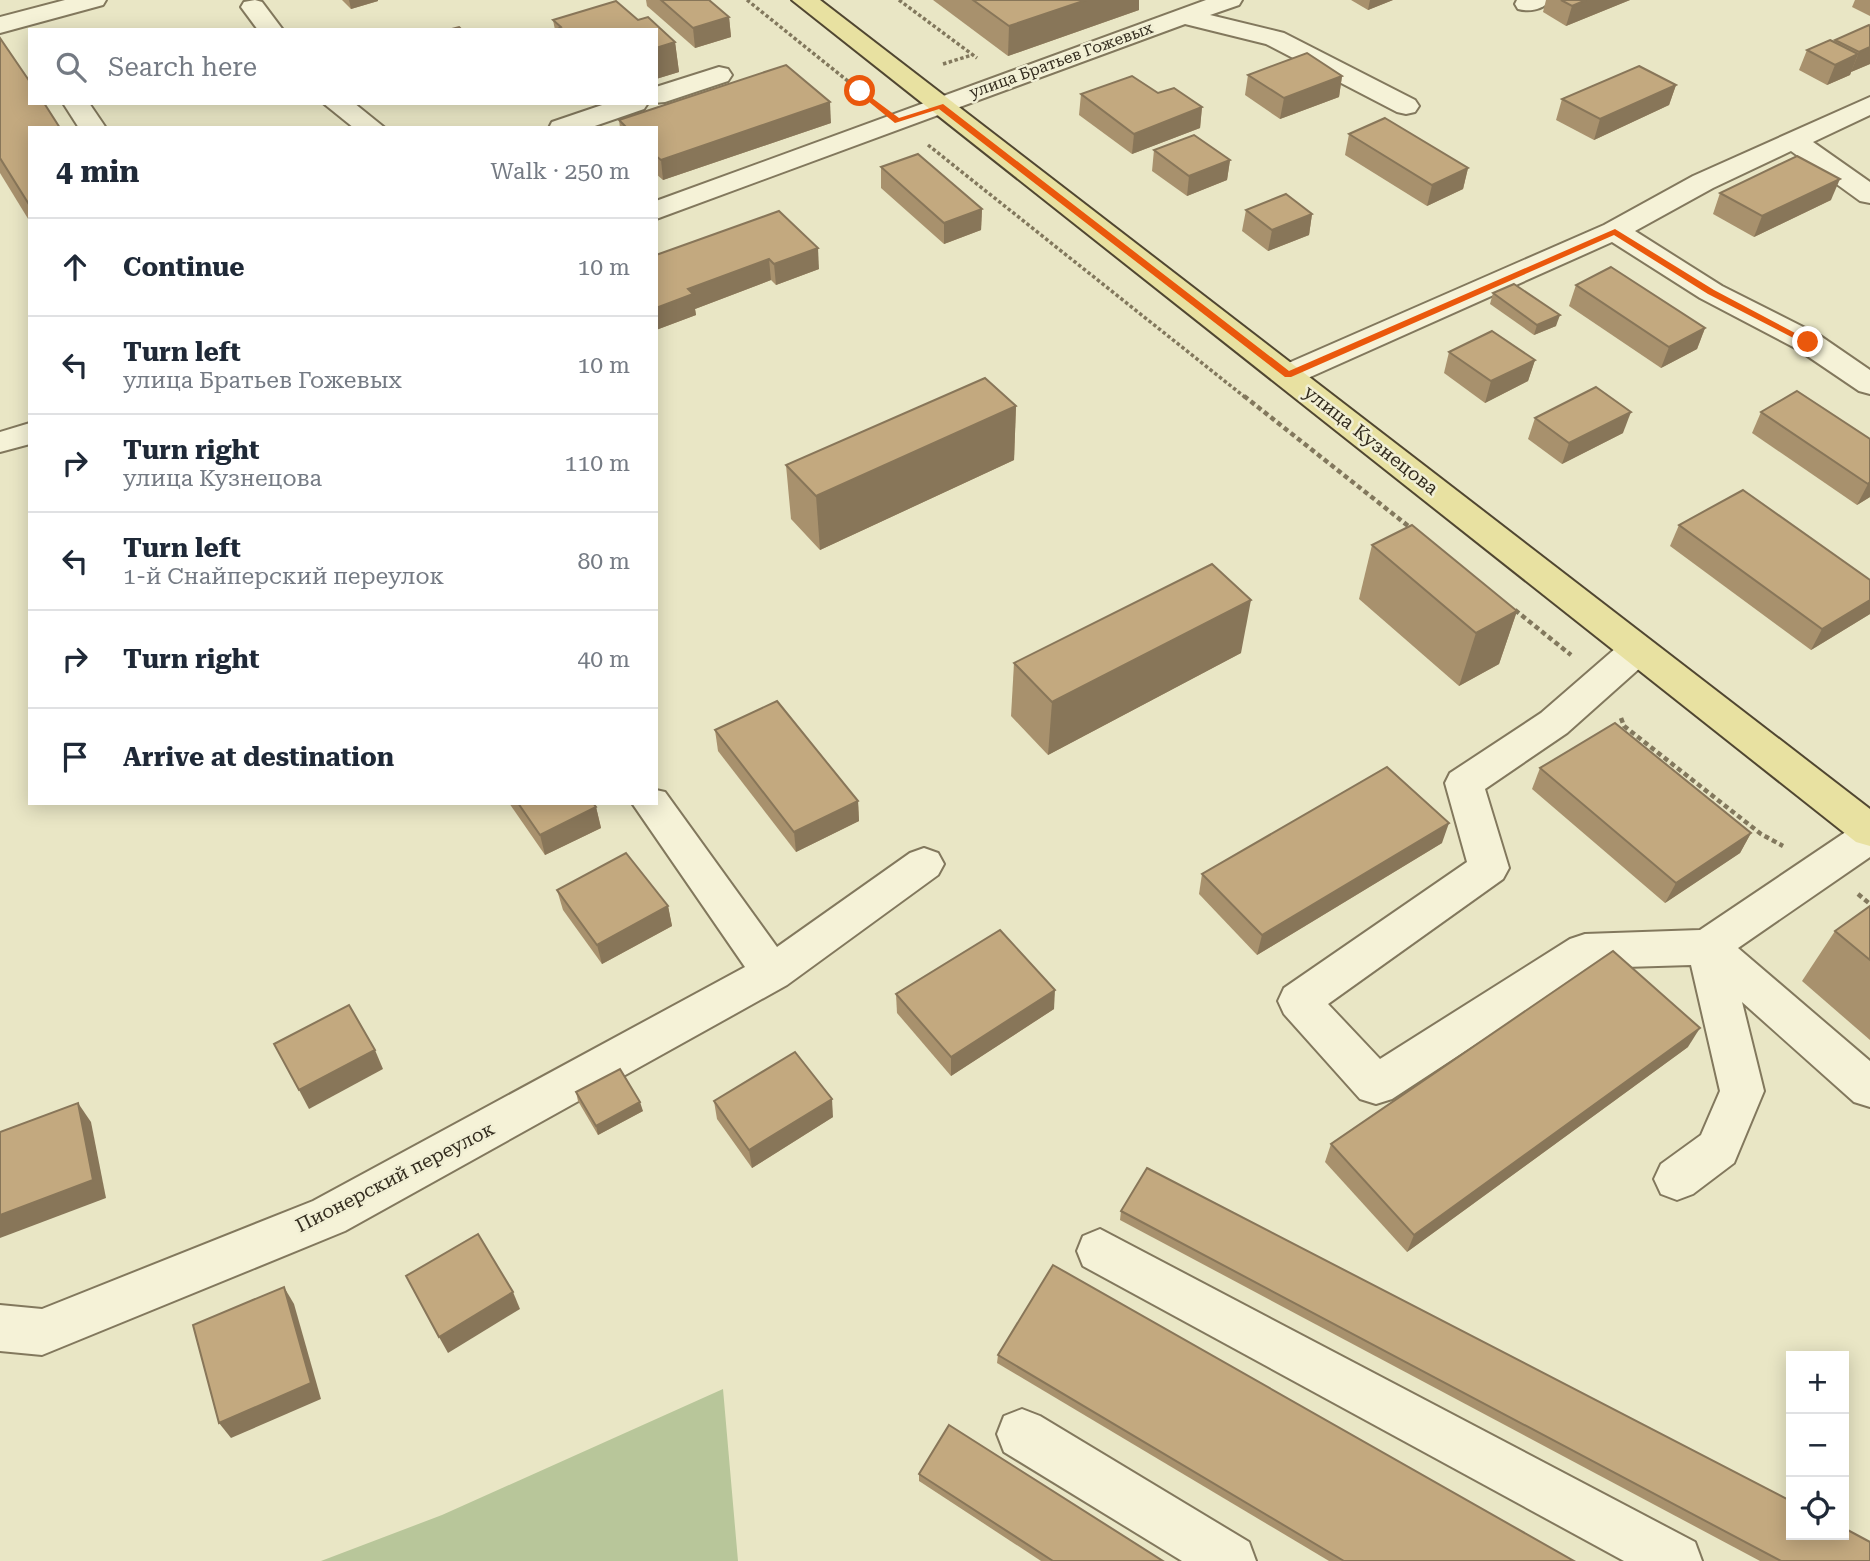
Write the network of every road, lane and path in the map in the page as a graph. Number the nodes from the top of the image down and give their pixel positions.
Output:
1 (94, 0) edge
2 (747, 0) edge
3 (804, 0) edge
4 (900, 0) edge
5 (1157, 0) edge
6 (1230, 0) edge
7 (253, 7) dead end
8 (1182, 16) junction
9 (16, 28) edge
10 (269, 28) edge
11 (719, 75) dead end
12 (1004, 79) junction
13 (658, 95) edge
14 (77, 105) edge
15 (339, 105) edge
16 (630, 105) edge
17 (1870, 105) edge
18 (940, 106) junction
19 (1406, 106) dead end
20 (898, 121) junction
21 (92, 126) edge
22 (369, 126) edge
23 (575, 126) edge
24 (1793, 140) junction
25 (1870, 195) edge
26 (660, 205) edge
27 (1615, 231) junction
28 (1288, 375) junction
29 (1870, 384) edge
30 (1418, 534) edge
31 (1505, 603) edge
32 (1637, 650) junction
33 (1603, 680) junction
34 (652, 805) edge
35 (1870, 834) edge
36 (924, 864) dead end
37 (1824, 867) junction
38 (1870, 904) edge
39 (1708, 947) junction
40 (772, 973) junction
41 (1870, 1088) edge
42 (1677, 1179) dead end
43 (1100, 1251) dead end
44 (0, 1328) edge
45 (1022, 1434) dead end
46 (1230, 1561) edge
47 (1676, 1561) edge

1 - 9 street
2 - 20 path
3 - 18 main road, улица Кузнецова
4 - 12 path
5 - 8 street
6 - 8 street, улица Братьев Гожевых
7 - 10 street
8 - 12 street, улица Братьев Гожевых
8 - 19 street
11 - 13 street
12 - 18 street, улица Братьев Гожевых
14 - 21 street
15 - 22 street
16 - 23 street
17 - 24 street
18 - 20 street, улица Братьев Гожевых
18 - 28 main road, улица Кузнецова
20 - 26 street, улица Братьев Гожевых
20 - 30 path
24 - 25 street
24 - 27 street
27 - 28 street
27 - 29 street
28 - 32 main road, улица Кузнецова
31 - 33 path
32 - 33 street
32 - 35 main road, улица Кузнецова
33 - 37 path
33 - 39 street
34 - 40 street
35 - 37 street
36 - 40 street, Пионерский переулок
37 - 38 path
37 - 39 street
39 - 41 street
39 - 42 street
40 - 44 street, Пионерский переулок
43 - 47 street
45 - 46 street

